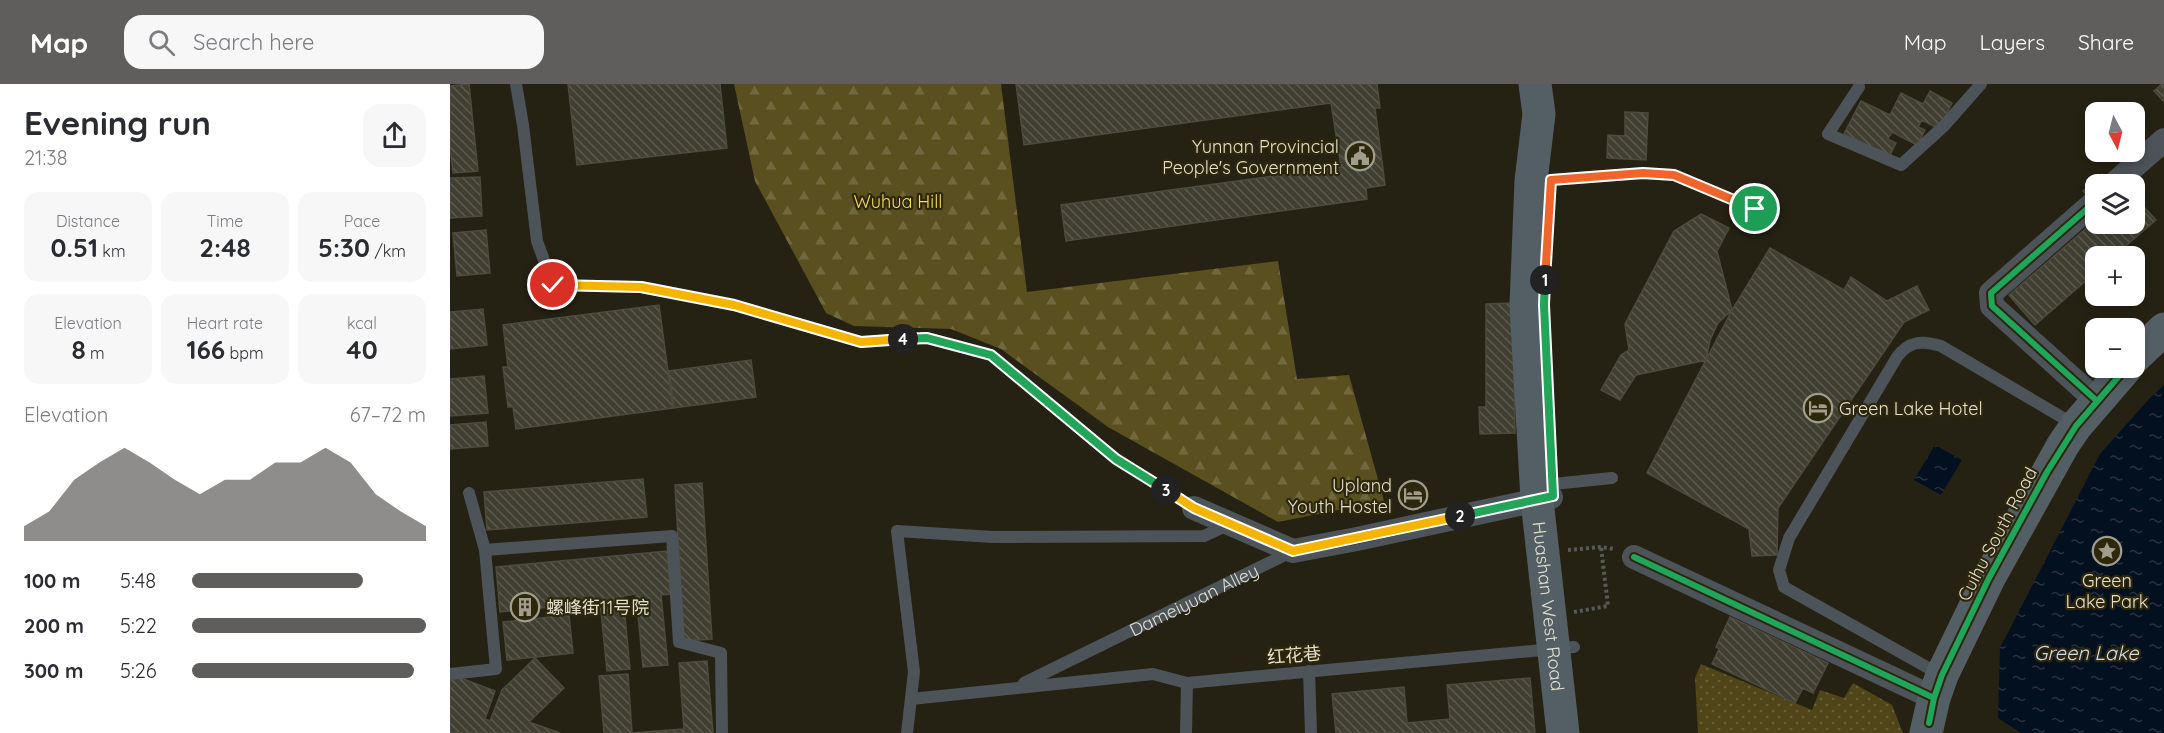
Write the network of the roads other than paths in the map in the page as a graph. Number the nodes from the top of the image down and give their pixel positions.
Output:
1 (516, 84) edge
2 (1535, 84) edge
3 (1552, 84) edge
4 (1981, 84) edge
5 (1859, 87) dead end
6 (2164, 140) edge
7 (2123, 174) edge
8 (1551, 180) junction
9 (1755, 209) dead end
10 (2085, 211) edge
11 (2164, 329) edge
12 (2145, 347) edge
13 (2117, 378) edge
14 (2097, 401) junction
15 (2076, 426) junction
16 (1612, 478) dead end
17 (469, 493) dead end
18 (1548, 493) junction
19 (1194, 508) joint
20 (1231, 524) junction
21 (484, 550) junction
22 (1293, 551) junction
23 (1634, 557) dead end
24 (1564, 648) junction
25 (1309, 671) junction
26 (450, 674) edge
27 (1187, 683) junction
28 (1017, 686) junction
29 (1938, 687) junction
30 (911, 699) junction
31 (722, 733) edge
32 (907, 733) edge
33 (1186, 733) edge
34 (1311, 733) edge
35 (1563, 733) edge
36 (1581, 733) edge
37 (1926, 733) edge

1 - 19 lane
2 - 18 main road, Huashan West Road
3 - 8 main road, Huashan West Road
4 - 5 lane
6 - 7 street
8 - 9 lane
8 - 18 main road, Huashan West Road
10 - 14 street
11 - 12 main road
13 - 14 main road, Cuihu South Road
14 - 15 main road, Cuihu South Road
15 - 29 main road, Cuihu South Road
15 - 29 lane
16 - 18 lane
17 - 21 lane
18 - 22 street, Dameiyuan Alley
18 - 24 main road, Huashan West Road
18 - 24 main road, Huashan West Road
19 - 20 street
20 - 22 street
20 - 30 lane
21 - 26 lane
21 - 31 lane
22 - 28 lane, Dameiyuan Alley
23 - 29 street
24 - 25 lane, 红花巷
24 - 35 main road, Huashan West Road
24 - 36 main road, Huashan West Road
25 - 27 lane, 红花巷
25 - 34 lane
27 - 28 lane, 红花巷
27 - 33 lane
28 - 30 lane, 红花巷
29 - 37 main road, Cuihu South Road
30 - 32 lane

